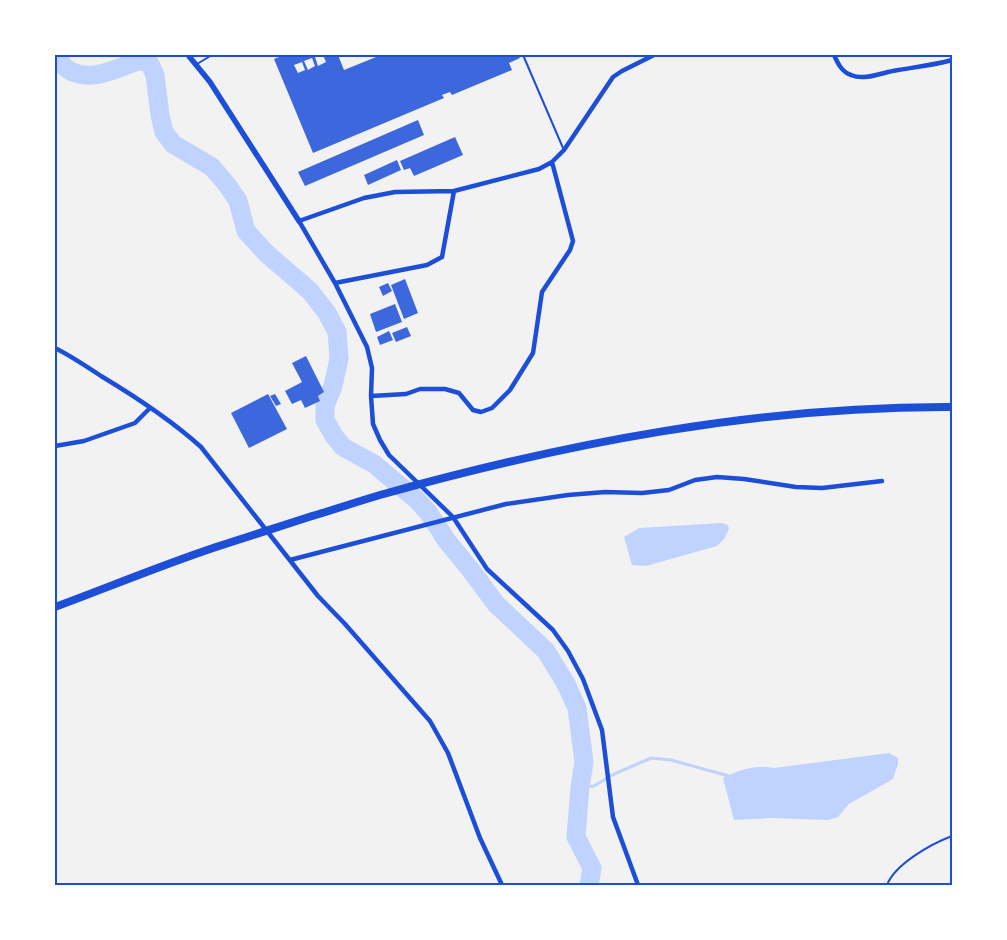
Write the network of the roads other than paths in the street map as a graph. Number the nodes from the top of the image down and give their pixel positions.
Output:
1 (188, 55) edge
2 (212, 55) edge
3 (523, 55) edge
4 (654, 55) edge
5 (834, 55) edge
6 (952, 60) edge
7 (197, 64) junction
8 (564, 150) junction
9 (552, 162) junction
10 (454, 191) junction
11 (299, 221) junction
12 (335, 283) junction
13 (55, 348) edge
14 (371, 396) junction
15 (150, 408) junction
16 (952, 408) edge
17 (55, 446) edge
18 (882, 481) dead end
19 (453, 517) junction
20 (290, 560) junction
21 (55, 607) edge
22 (502, 885) edge
23 (638, 885) edge

1 - 7 street
2 - 7 lane
3 - 8 lane
4 - 8 street
5 - 6 street
7 - 11 street
8 - 9 street
9 - 10 street
9 - 14 street
10 - 11 street
10 - 12 street
11 - 12 street
12 - 14 street
13 - 15 street
14 - 19 street
15 - 17 street
15 - 20 street
16 - 21 highway
18 - 19 street
19 - 20 street
19 - 23 street
20 - 22 street

